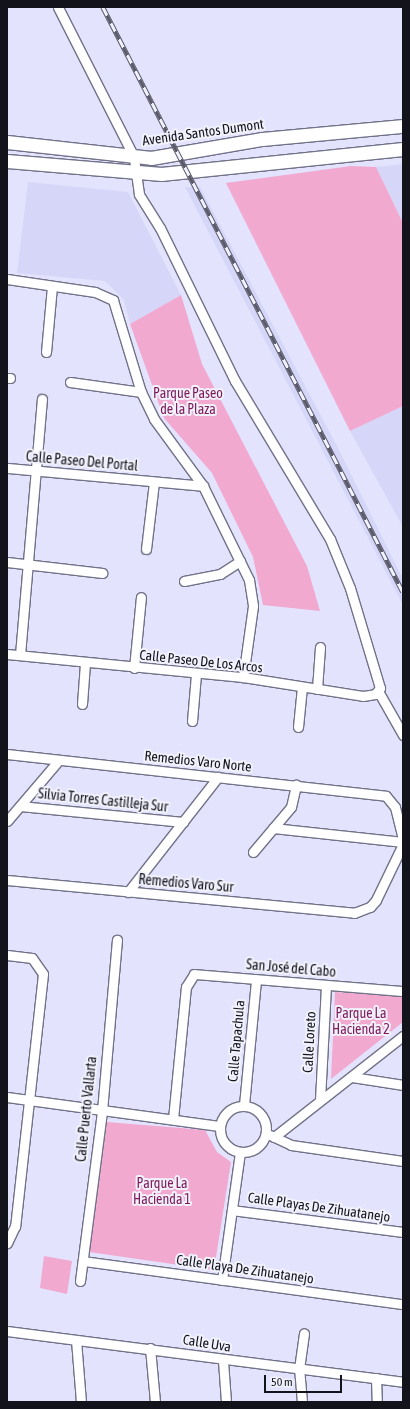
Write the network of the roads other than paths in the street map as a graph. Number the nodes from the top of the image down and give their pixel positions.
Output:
1 (58, 7) edge
2 (403, 126) edge
3 (7, 142) edge
4 (403, 150) edge
5 (134, 157) junction
6 (7, 161) edge
7 (134, 174) junction
8 (7, 279) edge
9 (52, 286) junction
10 (46, 352) dead end
11 (70, 382) dead end
12 (141, 392) junction
13 (42, 399) dead end
14 (7, 468) edge
15 (37, 471) junction
16 (154, 482) junction
17 (203, 486) junction
18 (146, 548) dead end
19 (240, 561) junction
20 (7, 562) edge
21 (30, 565) junction
22 (102, 574) dead end
23 (184, 581) dead end
24 (141, 597) dead end
25 (320, 648) dead end
26 (7, 654) edge
27 (20, 656) junction
28 (86, 663) junction
29 (134, 668) junction
30 (196, 674) junction
31 (243, 678) junction
32 (302, 687) junction
33 (317, 689) junction
34 (378, 691) junction
35 (82, 704) dead end
36 (192, 721) dead end
37 (298, 727) dead end
38 (403, 735) edge
39 (7, 754) edge
40 (58, 761) junction
41 (218, 777) junction
42 (296, 785) junction
43 (20, 806) junction
44 (7, 821) edge
45 (183, 822) junction
46 (273, 828) junction
47 (403, 838) edge
48 (403, 843) edge
49 (253, 852) dead end
50 (7, 880) edge
51 (128, 892) junction
52 (117, 940) dead end
53 (7, 955) edge
54 (256, 980) junction
55 (326, 985) junction
56 (403, 991) edge
57 (403, 1036) edge
58 (352, 1077) junction
59 (403, 1085) edge
60 (7, 1097) edge
61 (30, 1100) junction
62 (320, 1100) junction
63 (244, 1105) junction
64 (102, 1111) junction
65 (173, 1119) junction
66 (219, 1126) junction
67 (270, 1135) junction
68 (240, 1152) junction
69 (403, 1161) edge
70 (232, 1210) junction
71 (403, 1232) edge
72 (7, 1243) edge
73 (83, 1261) junction
74 (222, 1280) junction
75 (80, 1281) dead end
76 (403, 1304) edge
77 (7, 1331) edge
78 (304, 1332) dead end
79 (76, 1340) junction
80 (150, 1348) junction
81 (223, 1361) junction
82 (299, 1370) junction
83 (376, 1378) junction
84 (403, 1382) edge
85 (81, 1402) edge
86 (155, 1402) edge
87 (226, 1402) edge
88 (302, 1402) edge
89 (377, 1402) edge

1 - 5 street
2 - 5 main road, Avenida Santos Dumont
3 - 5 main road, Avenida Santos Dumont
4 - 7 main road
5 - 7 street
6 - 7 main road
7 - 34 street
8 - 9 street
9 - 10 street
9 - 12 street
11 - 12 street
12 - 17 street
13 - 15 street
14 - 15 street, Calle Paseo Del Portal
15 - 16 street, Calle Paseo Del Portal
15 - 21 street
16 - 17 street, Calle Paseo Del Portal
16 - 18 street, Calle Paseo Del Portal
17 - 19 street
19 - 23 street
19 - 31 street
20 - 21 street
21 - 22 street
21 - 27 street
24 - 29 street
25 - 33 street
26 - 27 street, Calle Paseo De Los Arcos
27 - 28 street, Calle Paseo De Los Arcos
28 - 29 street, Calle Paseo De Los Arcos
28 - 35 street
29 - 30 street, Calle Paseo De Los Arcos
30 - 31 street, Calle Paseo De Los Arcos
30 - 36 street
31 - 32 street, Calle Paseo De Los Arcos
32 - 33 street, Calle Paseo De Los Arcos
32 - 37 street
33 - 34 street, Calle Paseo De Los Arcos
34 - 38 street
39 - 40 street, Remedios Varo Norte
40 - 41 street, Remedios Varo Norte
40 - 43 street
41 - 42 street, Remedios Varo Norte
41 - 45 street
42 - 46 street
42 - 47 street, Remedios Varo Norte
43 - 44 street
43 - 45 street, Silvia Torres Castilleja Sur
45 - 51 street
46 - 48 street
46 - 49 street
48 - 51 street, Remedios Varo Sur
50 - 51 street, Remedios Varo Sur
52 - 64 street, Calle Puerto Vallarta
53 - 61 street
54 - 55 street, San José del Cabo
54 - 63 street, Calle Tapachula
54 - 65 street, San José del Cabo
55 - 56 street, San José del Cabo
55 - 62 street, Calle Loreto
57 - 58 street
58 - 59 street
58 - 62 street
60 - 61 street
61 - 64 street
61 - 72 street
62 - 67 street
63 - 66 street
63 - 67 street
64 - 65 street
64 - 73 street, Calle Puerto Vallarta
65 - 66 street
66 - 68 street
67 - 68 street
67 - 69 street
68 - 70 street
70 - 71 street, Calle Playas De Zihuatanejo
70 - 74 street
73 - 74 street, Calle Playa De Zihuatanejo
73 - 75 street, Calle Puerto Vallarta
74 - 76 street, Calle Playa De Zihuatanejo
77 - 79 street, Calle Uva
78 - 82 street
79 - 80 street, Calle Uva
79 - 85 street
80 - 81 street, Calle Uva
80 - 86 street
81 - 82 street, Calle Uva
81 - 87 street
82 - 83 street, Calle Uva
82 - 88 street
83 - 84 street, Calle Uva
83 - 89 street

